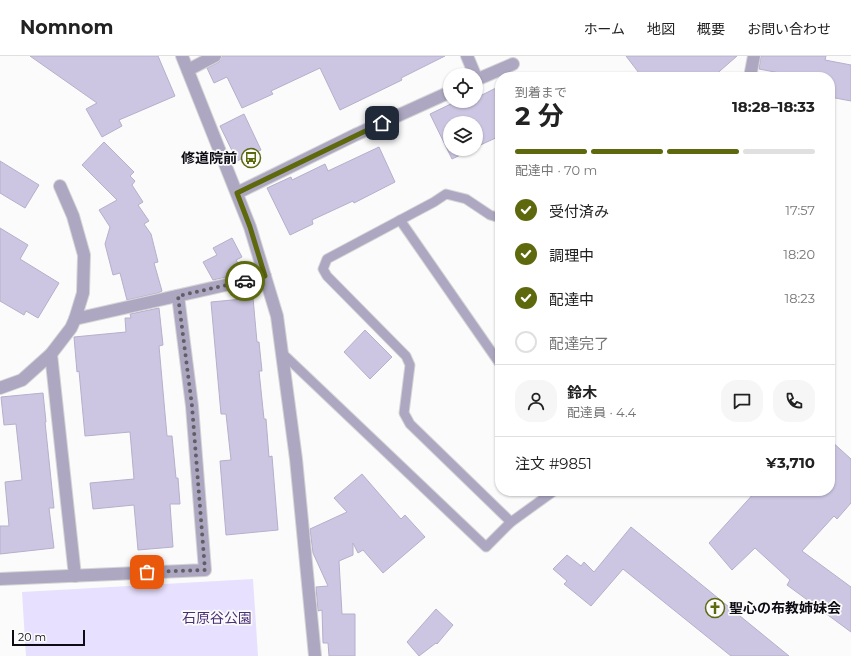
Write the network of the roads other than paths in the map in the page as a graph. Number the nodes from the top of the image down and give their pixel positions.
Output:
1 (182, 56) edge
2 (215, 56) edge
3 (467, 56) edge
4 (754, 56) edge
5 (513, 64) dead end
6 (472, 68) edge
7 (188, 70) junction
8 (751, 72) edge
9 (483, 75) edge
10 (443, 95) edge
11 (60, 186) dead end
12 (237, 193) junction
13 (495, 216) edge
14 (400, 220) junction
15 (265, 276) junction
16 (178, 296) junction
17 (75, 319) junction
18 (282, 353) junction
19 (51, 354) junction
20 (495, 357) edge
21 (0, 388) edge
22 (547, 496) edge
23 (511, 522) junction
24 (75, 576) junction
25 (0, 579) edge
26 (315, 656) edge

1 - 7 street
2 - 7 street
3 - 6 street
4 - 8 street
5 - 9 street
7 - 12 street
10 - 12 street
11 - 17 street
12 - 15 street
13 - 14 lane
14 - 20 lane
14 - 23 lane
15 - 16 street
15 - 18 street
16 - 17 street
16 - 24 street
17 - 19 street
18 - 23 lane
18 - 26 street
19 - 21 street
19 - 24 street
22 - 23 lane
24 - 25 street

